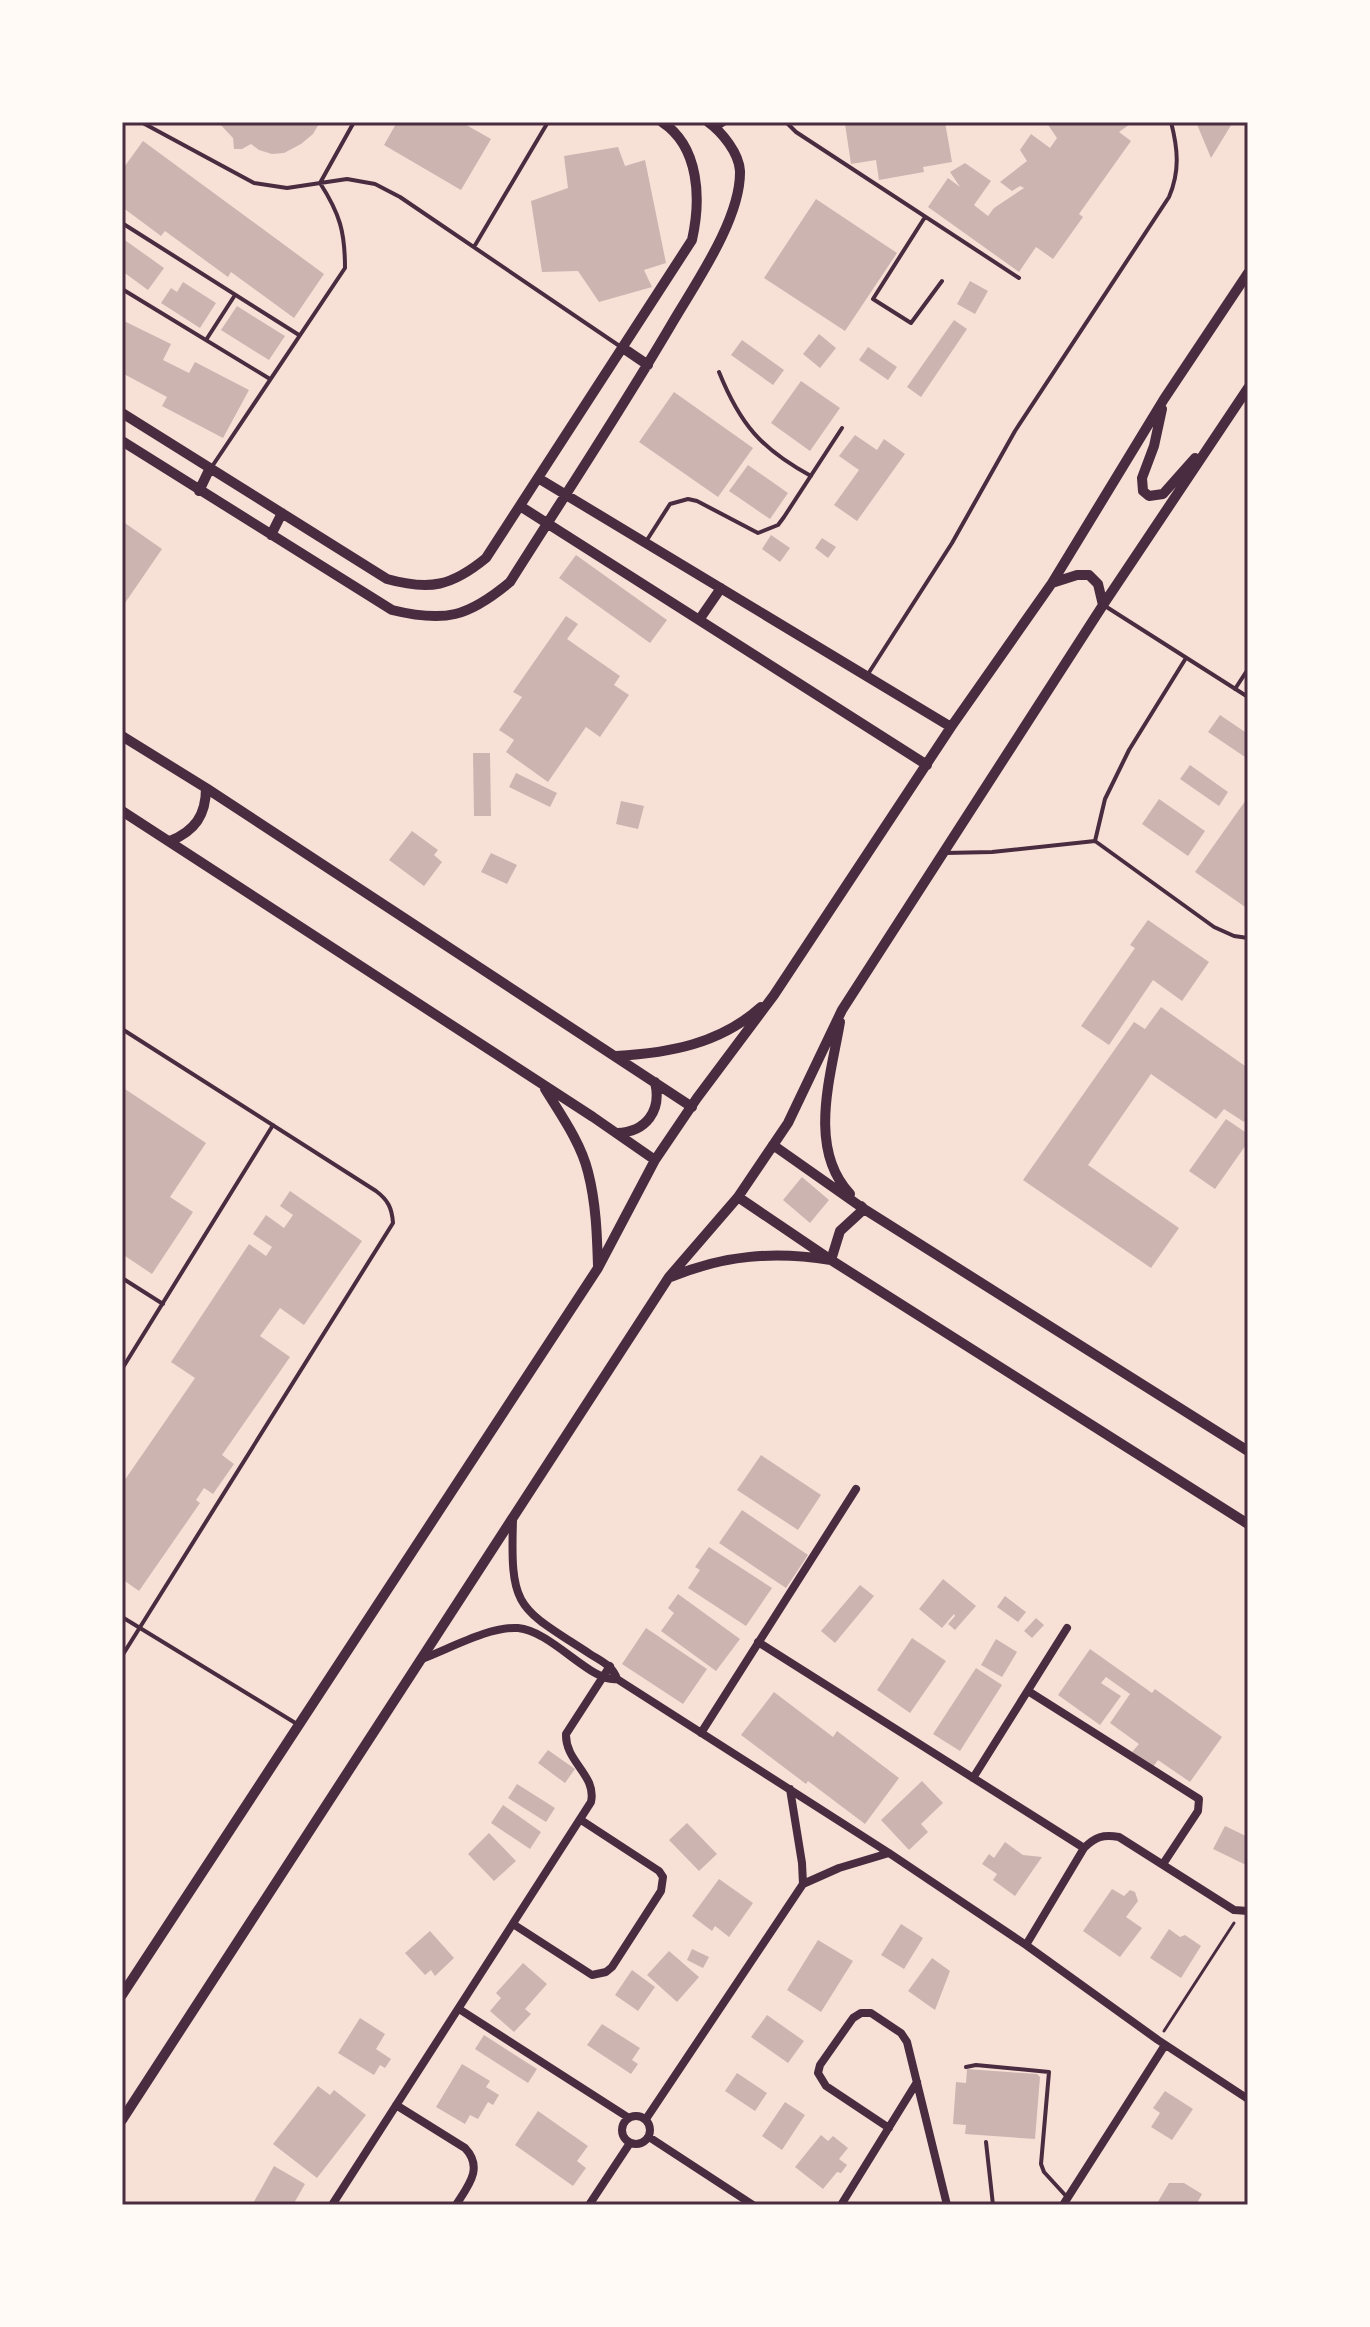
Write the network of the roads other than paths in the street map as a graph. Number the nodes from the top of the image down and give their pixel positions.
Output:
1 (143, 122) edge
2 (354, 122) edge
3 (548, 122) edge
4 (662, 122) edge
5 (727, 122) edge
6 (786, 122) edge
7 (1171, 122) edge
8 (712, 125) edge
9 (320, 183) junction
10 (925, 217) junction
11 (122, 223) edge
12 (474, 247) junction
13 (1248, 273) edge
14 (1019, 278) dead end
15 (942, 281) dead end
16 (122, 289) edge
17 (236, 295) junction
18 (300, 335) junction
19 (206, 340) junction
20 (623, 348) junction
21 (648, 365) junction
22 (719, 372) dead end
23 (270, 379) junction
24 (1248, 388) edge
25 (1164, 399) junction
26 (122, 413) edge
27 (842, 428) dead end
28 (1219, 433) junction
29 (122, 441) edge
30 (210, 468) junction
31 (811, 476) junction
32 (538, 478) junction
33 (199, 491) junction
34 (565, 495) junction
35 (520, 506) junction
36 (282, 513) junction
37 (547, 523) junction
38 (271, 535) junction
39 (645, 542) junction
40 (1052, 583) junction
41 (721, 588) junction
42 (1103, 605) junction
43 (699, 620) junction
44 (1186, 658) junction
45 (1248, 669) edge
46 (867, 676) junction
47 (1235, 689) junction
48 (1248, 697) edge
49 (951, 727) junction
50 (122, 736) edge
51 (927, 765) junction
52 (206, 788) junction
53 (122, 811) edge
54 (170, 841) junction
55 (1095, 841) junction
56 (942, 853) junction
57 (1248, 938) edge
58 (774, 995) junction
59 (842, 1010) junction
60 (122, 1029) edge
61 (616, 1056) junction
62 (655, 1082) junction
63 (542, 1084) junction
64 (692, 1107) junction
65 (273, 1125) junction
66 (617, 1133) junction
67 (773, 1145) junction
68 (655, 1160) junction
69 (738, 1197) junction
70 (864, 1209) junction
71 (831, 1260) junction
72 (598, 1268) junction
73 (669, 1277) junction
74 (122, 1278) edge
75 (163, 1304) junction
76 (122, 1369) edge
77 (1248, 1451) edge
78 (856, 1489) dead end
79 (513, 1519) junction
80 (1248, 1524) edge
81 (122, 1617) edge
82 (140, 1628) junction
83 (1067, 1628) dead end
84 (556, 1632) junction
85 (551, 1641) junction
86 (758, 1642) junction
87 (122, 1656) edge
88 (422, 1659) junction
89 (610, 1666) junction
90 (603, 1677) junction
91 (617, 1679) junction
92 (1028, 1691) junction
93 (301, 1726) junction
94 (701, 1733) junction
95 (973, 1778) junction
96 (790, 1789) junction
97 (581, 1820) junction
98 (1084, 1848) junction
99 (889, 1853) junction
100 (1163, 1864) junction
101 (803, 1884) junction
102 (1245, 1911) edge
103 (513, 1924) junction
104 (1026, 1945) junction
105 (122, 1995) edge
106 (459, 2009) junction
107 (1161, 2043) junction
108 (966, 2067) dead end
109 (917, 2082) junction
110 (1248, 2099) edge
111 (396, 2105) junction
112 (629, 2118) junction
113 (646, 2119) junction
114 (122, 2120) edge
115 (889, 2128) junction
116 (649, 2137) junction
117 (986, 2142) dead end
118 (630, 2143) junction
119 (1066, 2202) edge
120 (332, 2205) edge
121 (456, 2205) edge
122 (589, 2205) edge
123 (753, 2205) edge
124 (841, 2205) edge
125 (947, 2205) edge
126 (993, 2205) edge

1 - 9 lane
2 - 9 lane
3 - 12 lane
4 - 20 street
5 - 8 lane
6 - 10 lane
7 - 46 lane
8 - 21 street
9 - 12 lane
9 - 18 lane
10 - 14 lane
10 - 15 lane
11 - 17 lane
12 - 20 lane
13 - 25 street
16 - 19 lane
17 - 18 lane
17 - 19 lane
18 - 23 lane
19 - 23 lane
20 - 21 street
20 - 32 street
21 - 34 street
22 - 31 lane
23 - 30 lane
24 - 28 street
25 - 28 street
25 - 40 street
26 - 30 street
27 - 31 lane
28 - 42 street
29 - 33 street
30 - 33 street
30 - 36 street
31 - 39 lane
32 - 34 street
32 - 35 street
33 - 38 street
34 - 37 street
34 - 39 street
35 - 36 street
35 - 37 street
36 - 38 street
37 - 38 street
37 - 43 street
39 - 41 street
40 - 42 street
40 - 49 street
41 - 43 street
41 - 46 street
42 - 44 lane
42 - 56 street
43 - 51 street
44 - 47 lane
44 - 55 lane
45 - 47 lane
46 - 49 street
47 - 48 lane
49 - 51 street
50 - 52 street
51 - 58 street
52 - 54 street
52 - 61 street
53 - 54 street
54 - 63 street
55 - 56 lane
55 - 57 lane
56 - 59 street
58 - 61 street
58 - 64 street
59 - 67 street
59 - 70 street
60 - 65 lane
61 - 62 street
62 - 64 street
62 - 66 street
63 - 66 street
63 - 72 street
64 - 68 street
65 - 75 lane
65 - 82 lane
66 - 68 street
67 - 69 street
67 - 70 street
68 - 72 street
69 - 71 street
69 - 73 street
70 - 71 street
70 - 77 street
71 - 73 street
71 - 80 street
72 - 93 street
73 - 79 street
74 - 75 lane
75 - 76 lane
78 - 86 street
79 - 84 street
79 - 88 street
81 - 82 lane
82 - 87 lane
82 - 93 lane
83 - 92 street
84 - 85 street
84 - 89 street
85 - 88 street
85 - 90 street
86 - 94 street
86 - 95 street
88 - 114 street
89 - 90 street
89 - 91 street
90 - 91 street
90 - 97 street
91 - 94 street
92 - 95 street
92 - 100 street
93 - 105 street
94 - 96 street
95 - 98 street
96 - 99 street
96 - 101 street
97 - 103 street
97 - 103 street
98 - 100 street
98 - 104 street
99 - 101 street
99 - 104 street
100 - 102 street
101 - 113 street
103 - 106 street
104 - 107 street
106 - 111 street
106 - 112 street
107 - 110 street
107 - 119 street
108 - 119 lane
109 - 115 street
109 - 115 street
109 - 125 street
111 - 120 street
111 - 121 street
112 - 113 street
112 - 118 street
113 - 116 street
115 - 124 street
116 - 118 street
116 - 123 street
117 - 126 lane
118 - 122 street

